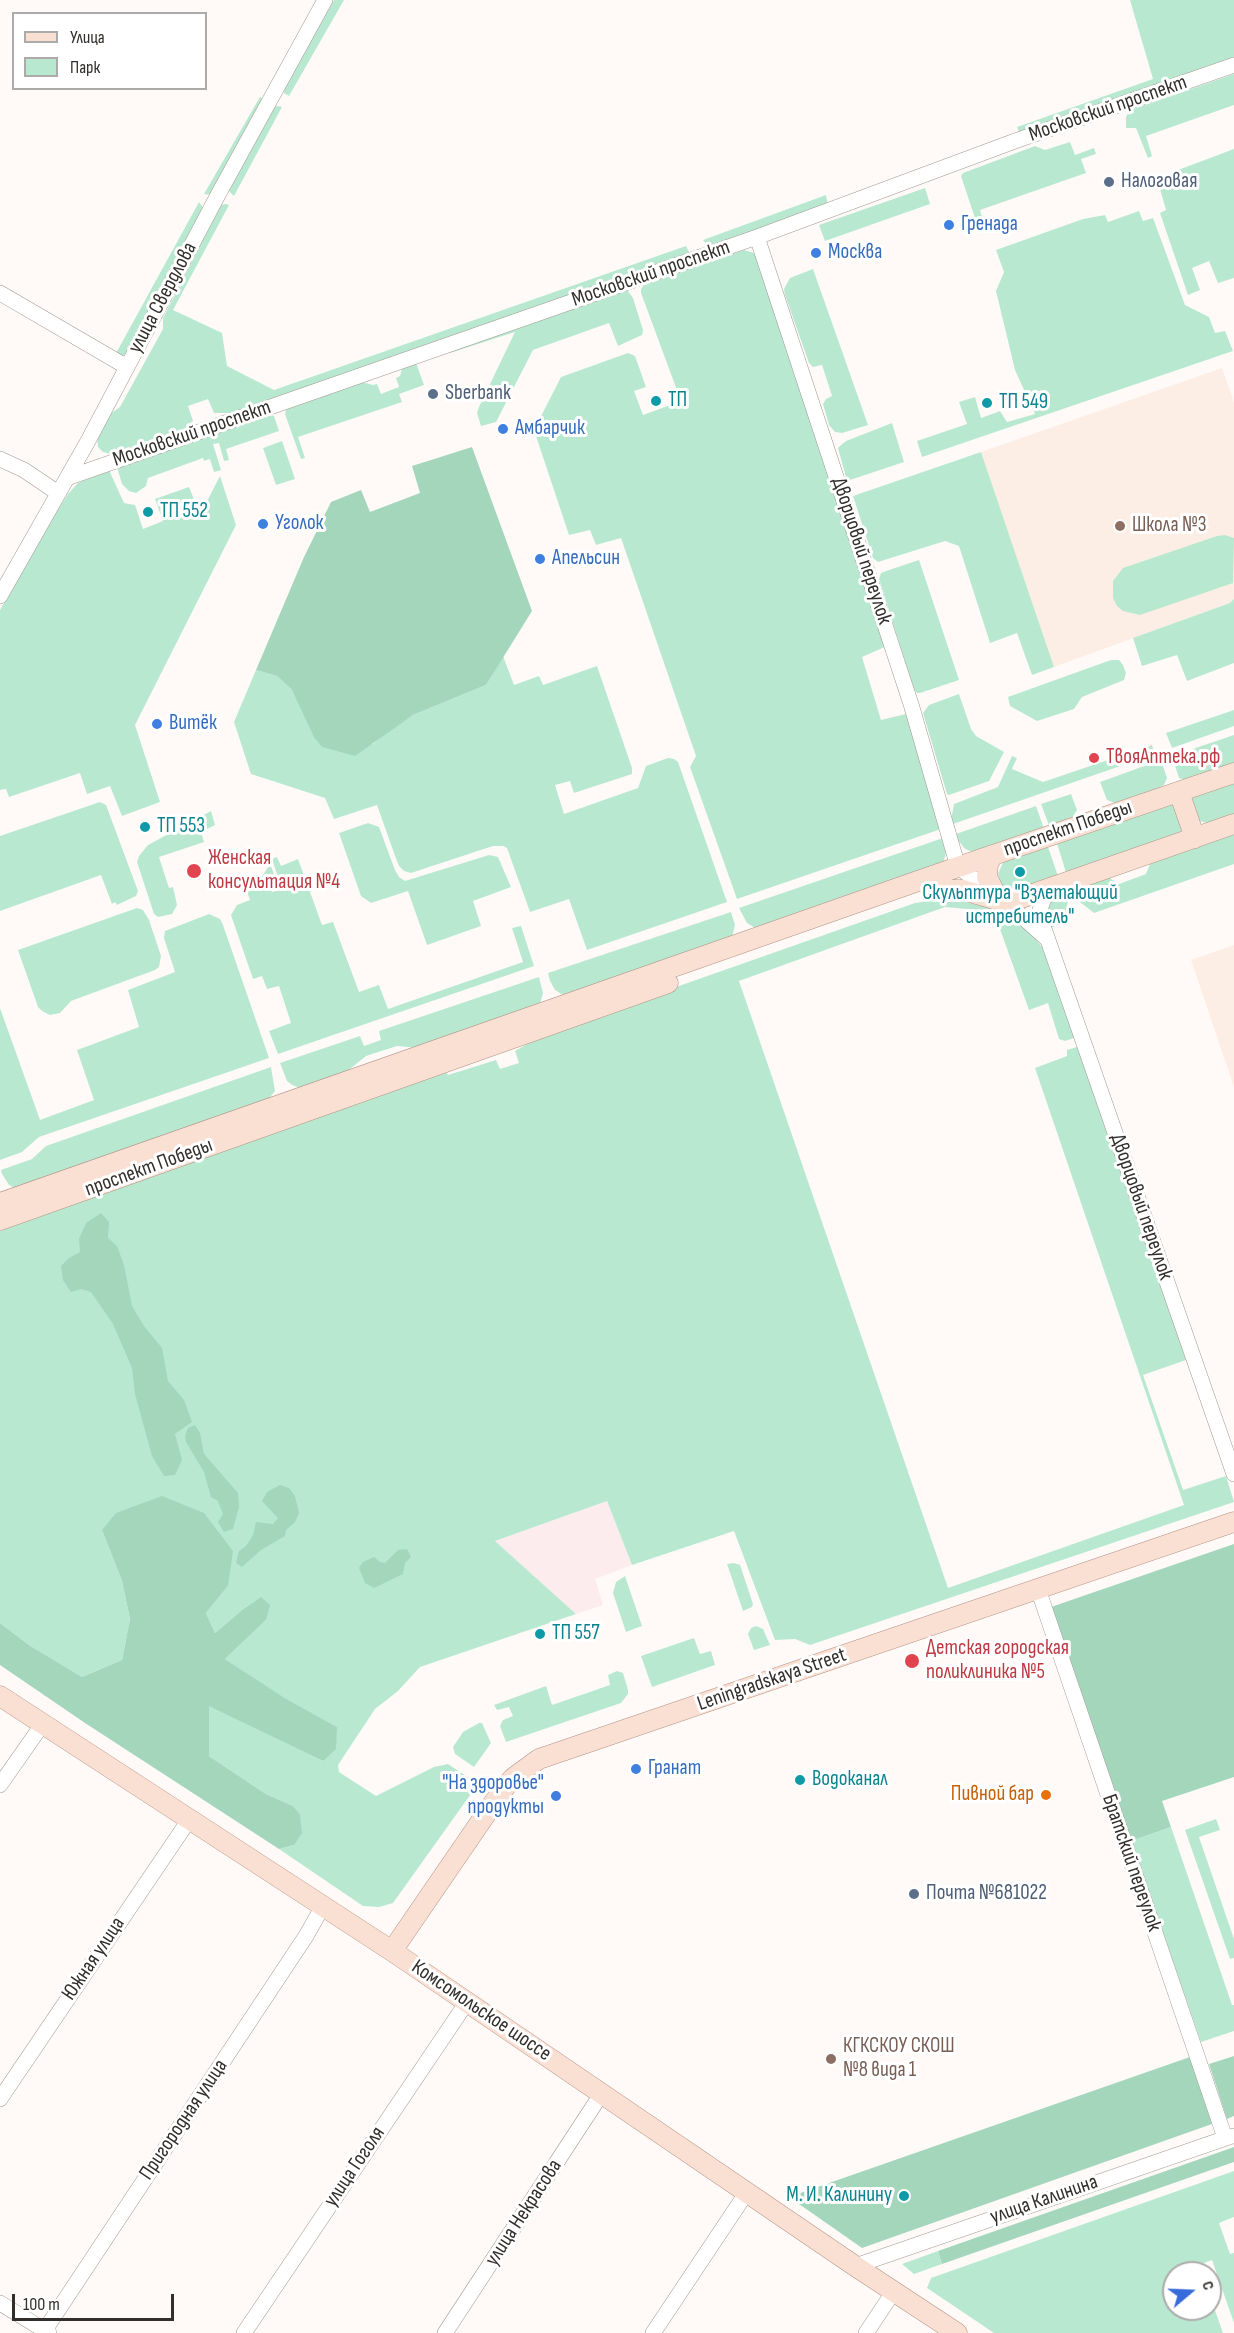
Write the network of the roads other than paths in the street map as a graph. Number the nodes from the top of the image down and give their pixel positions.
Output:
1 (325, 0) edge
2 (1234, 65) edge
3 (757, 237) junction
4 (0, 292) edge
5 (127, 367) junction
6 (88, 441) junction
7 (0, 459) edge
8 (107, 464) junction
9 (67, 478) junction
10 (58, 493) junction
11 (0, 596) edge
12 (1234, 773) edge
13 (1179, 792) junction
14 (1234, 824) edge
15 (1195, 838) junction
16 (993, 855) junction
17 (958, 867) junction
18 (1056, 886) junction
19 (931, 890) junction
20 (1001, 899) junction
21 (1048, 940) junction
22 (748, 948) junction
23 (1, 1213) edge
24 (1234, 1474) edge
25 (1234, 1522) edge
26 (1038, 1589) junction
27 (0, 1696) edge
28 (42, 1725) junction
29 (0, 1785) edge
30 (189, 1820) junction
31 (323, 1906) junction
32 (392, 1951) junction
33 (466, 2002) junction
34 (602, 2093) junction
35 (0, 2098) edge
36 (1229, 2136) edge
37 (747, 2192) junction
38 (855, 2266) junction
39 (894, 2291) junction
40 (0, 2303) edge
41 (45, 2332) edge
42 (244, 2333) edge
43 (445, 2333) edge
44 (653, 2333) edge
45 (866, 2333) edge
46 (957, 2333) edge

1 - 5 street, улица Свердлова
2 - 3 street, Московский проспект
3 - 8 street, Московский проспект
3 - 17 street, Дворцовый переулок
4 - 5 street
5 - 6 street, улица Свердлова
6 - 8 street
6 - 9 street, улица Свердлова
7 - 10 street
8 - 9 street, Московский проспект
9 - 10 street, улица Свердлова
10 - 11 street, улица Свердлова
12 - 13 main road, проспект Победы
13 - 15 main road
13 - 16 main road, проспект Победы
14 - 15 main road
15 - 18 main road
16 - 17 main road, проспект Победы
16 - 20 main road
17 - 19 main road, проспект Победы
17 - 20 street
17 - 22 main road, проспект Победы
18 - 20 main road
18 - 21 street, Дворцовый переулок
19 - 20 main road, проспект Победы
19 - 22 main road, проспект Победы
20 - 21 street, Дворцовый переулок
21 - 24 street, Дворцовый переулок
22 - 23 main road, проспект Победы
25 - 26 main road, Leningradskaya Street
26 - 32 main road, Leningradskaya Street
26 - 36 street, Братский переулок
27 - 28 main road, Комсомольское шоссе
28 - 29 street
28 - 30 main road, Комсомольское шоссе
30 - 31 main road, Комсомольское шоссе
30 - 35 street, Южная улица
31 - 32 main road, Комсомольское шоссе
31 - 41 street, Пригородная улица
32 - 33 main road, Комсомольское шоссе
33 - 34 main road, Комсомольское шоссе
33 - 42 street, улица Гоголя
34 - 37 main road, Комсомольское шоссе
34 - 43 street, улица Некрасова
36 - 38 street, улица Калинина
37 - 38 main road, Комсомольское шоссе
37 - 44 street
38 - 39 main road, Комсомольское шоссе
39 - 45 street
39 - 46 main road, Комсомольское шоссе
40 - 41 street

